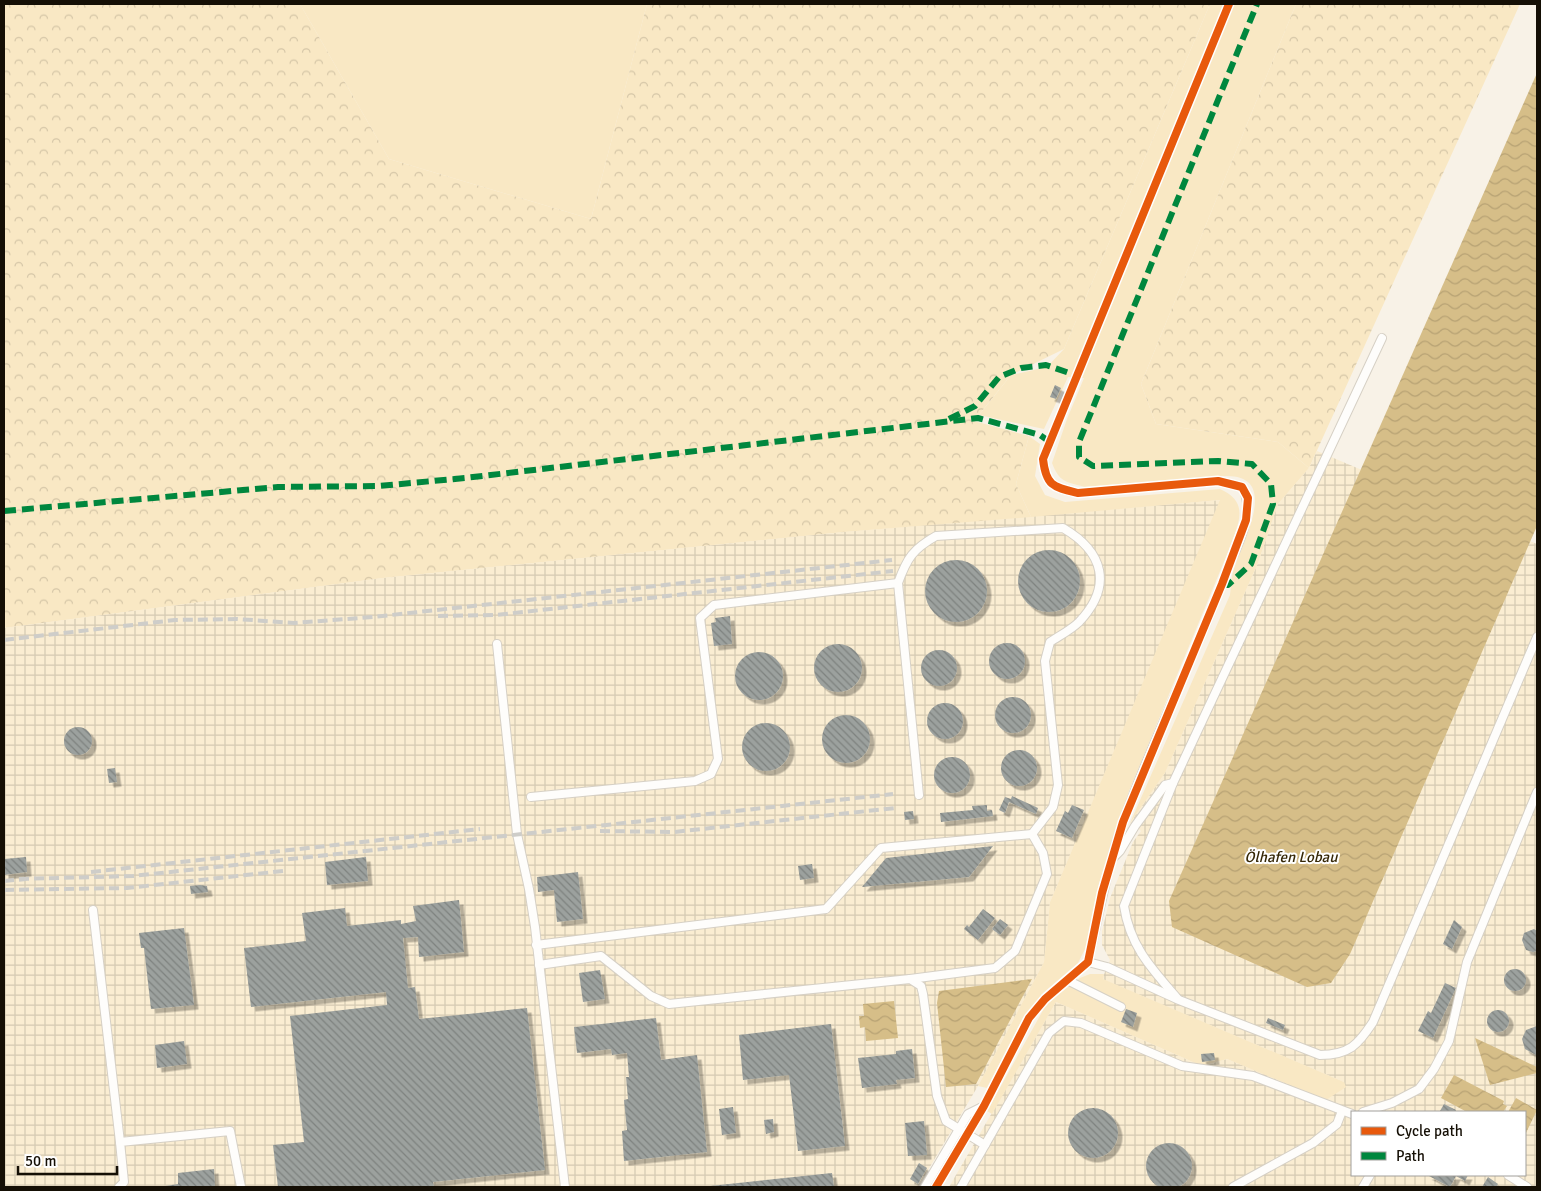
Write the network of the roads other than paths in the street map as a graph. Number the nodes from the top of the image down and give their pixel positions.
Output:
1 (1229, 4) edge
2 (1382, 338) dead end
3 (898, 583) junction
4 (1537, 638) edge
5 (497, 644) dead end
6 (1172, 783) junction
7 (1537, 792) edge
8 (920, 795) dead end
9 (532, 797) dead end
10 (1032, 834) junction
11 (1112, 859) junction
12 (93, 910) dead end
13 (536, 945) junction
14 (1088, 962) junction
15 (539, 965) junction
16 (910, 979) junction
17 (1067, 980) junction
18 (1179, 1000) junction
19 (1122, 1007) dead end
20 (1392, 1103) junction
21 (1342, 1111) junction
22 (1366, 1111) edge
23 (1395, 1111) edge
24 (1351, 1114) edge
25 (959, 1128) junction
26 (120, 1142) junction
27 (985, 1145) junction
28 (1369, 1176) edge
29 (1510, 1176) edge
30 (119, 1187) edge
31 (241, 1187) edge
32 (565, 1187) edge
33 (925, 1187) edge
34 (961, 1187) edge
35 (1233, 1187) edge
36 (1363, 1187) edge
37 (1528, 1187) edge

1 - 11 lane
2 - 6 lane
3 - 8 lane
3 - 9 lane
3 - 10 lane
4 - 18 lane
5 - 13 lane
6 - 11 lane
6 - 18 lane
7 - 20 lane
10 - 13 lane
10 - 16 lane
11 - 14 lane
12 - 26 lane
13 - 15 lane
14 - 17 lane
14 - 18 lane
15 - 16 lane
15 - 32 lane
16 - 25 lane
17 - 19 lane
17 - 25 lane
20 - 22 lane
20 - 23 lane
21 - 24 lane
21 - 27 lane
21 - 35 lane
25 - 27 lane
25 - 33 lane
26 - 30 lane
26 - 31 lane
27 - 34 lane
28 - 36 lane
29 - 37 lane

